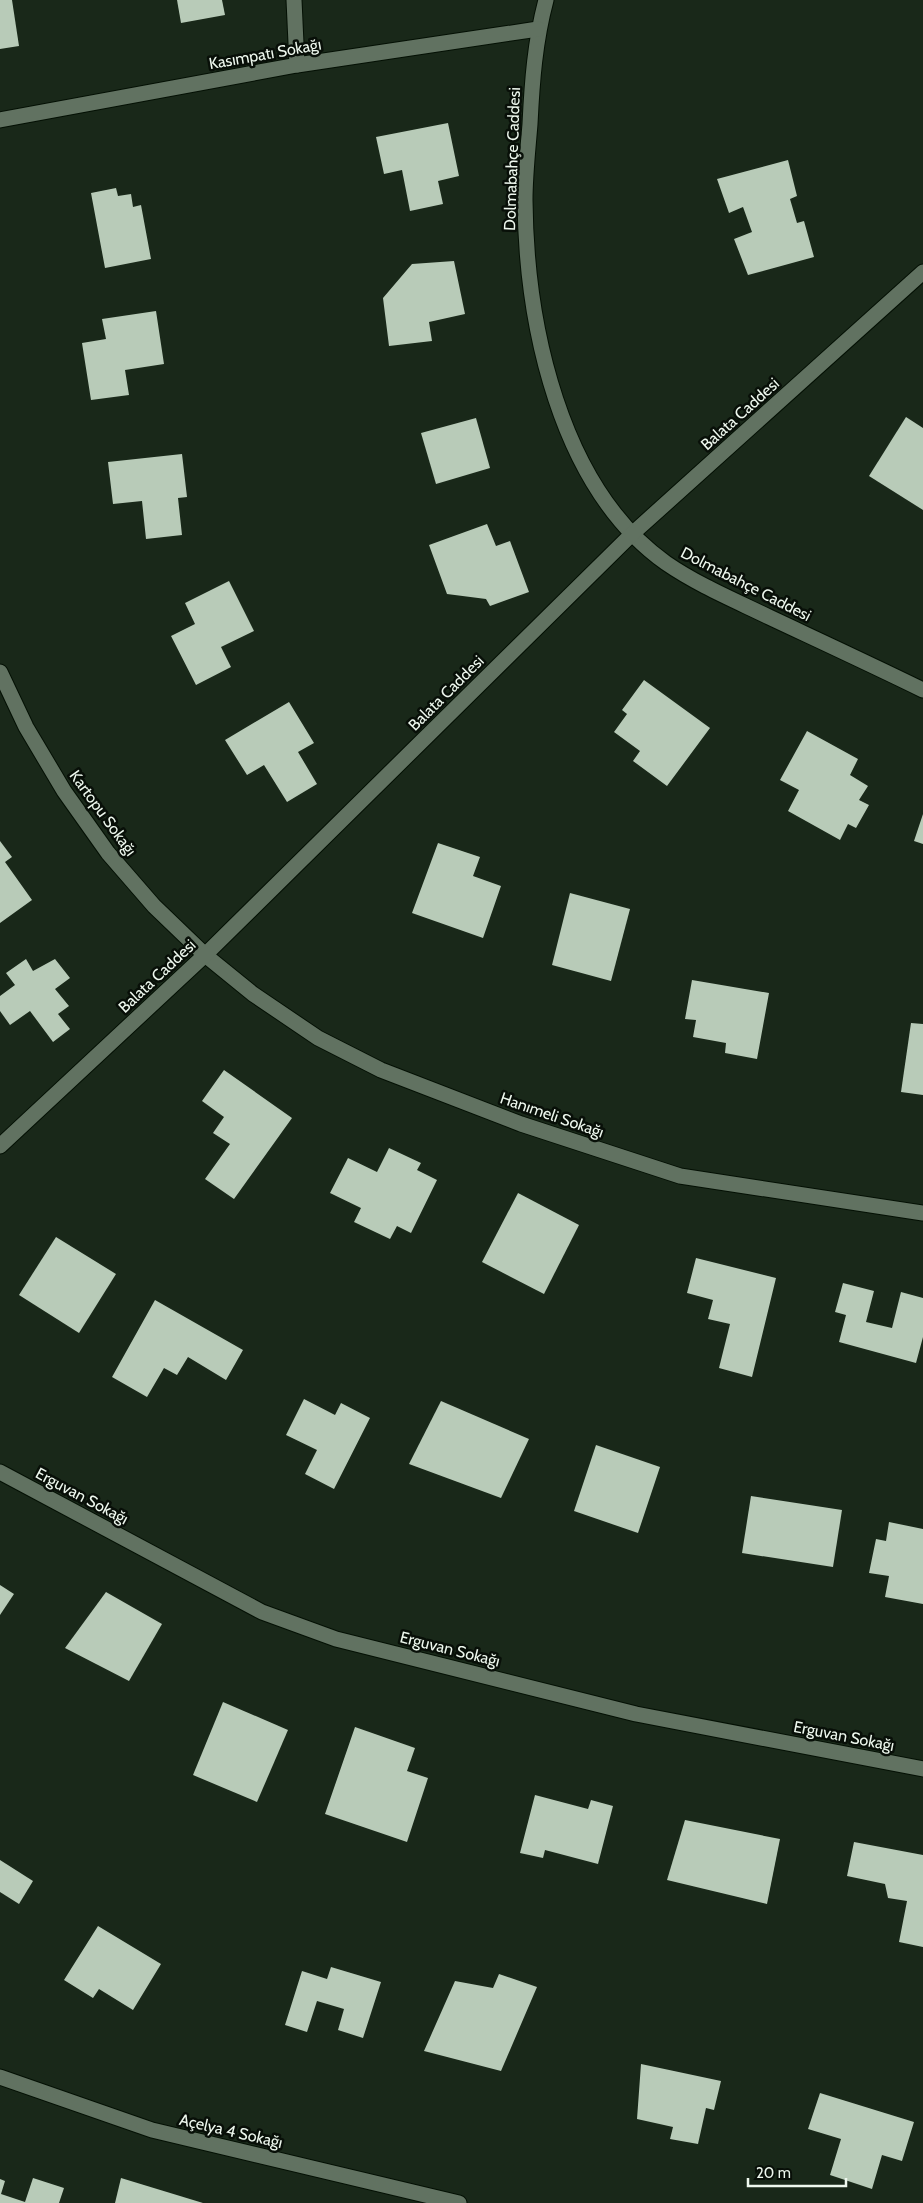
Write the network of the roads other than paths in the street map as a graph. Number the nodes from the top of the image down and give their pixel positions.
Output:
1 (294, 0) edge
2 (546, 0) edge
3 (538, 29) junction
4 (297, 65) junction
5 (0, 120) edge
6 (923, 272) edge
7 (632, 534) junction
8 (0, 672) edge
9 (923, 690) edge
10 (205, 955) junction
11 (0, 1146) edge
12 (923, 1212) edge
13 (0, 1472) edge
14 (923, 1769) edge
15 (0, 2077) edge
16 (459, 2203) edge

1 - 4 street
2 - 3 street, Dolmabahçe Caddesi
3 - 4 street, Kasımpatı Sokağı
3 - 7 street, Dolmabahçe Caddesi
4 - 5 street, Kasımpatı Sokağı
6 - 7 street, Balata Caddesi
7 - 9 street, Dolmabahçe Caddesi
7 - 10 street, Balata Caddesi
8 - 10 street, Kartopu Sokağı
10 - 11 street, Balata Caddesi
10 - 12 street, Hanımeli Sokağı
13 - 14 street, Erguvan Sokağı
15 - 16 street, Açelya 4 Sokağı

